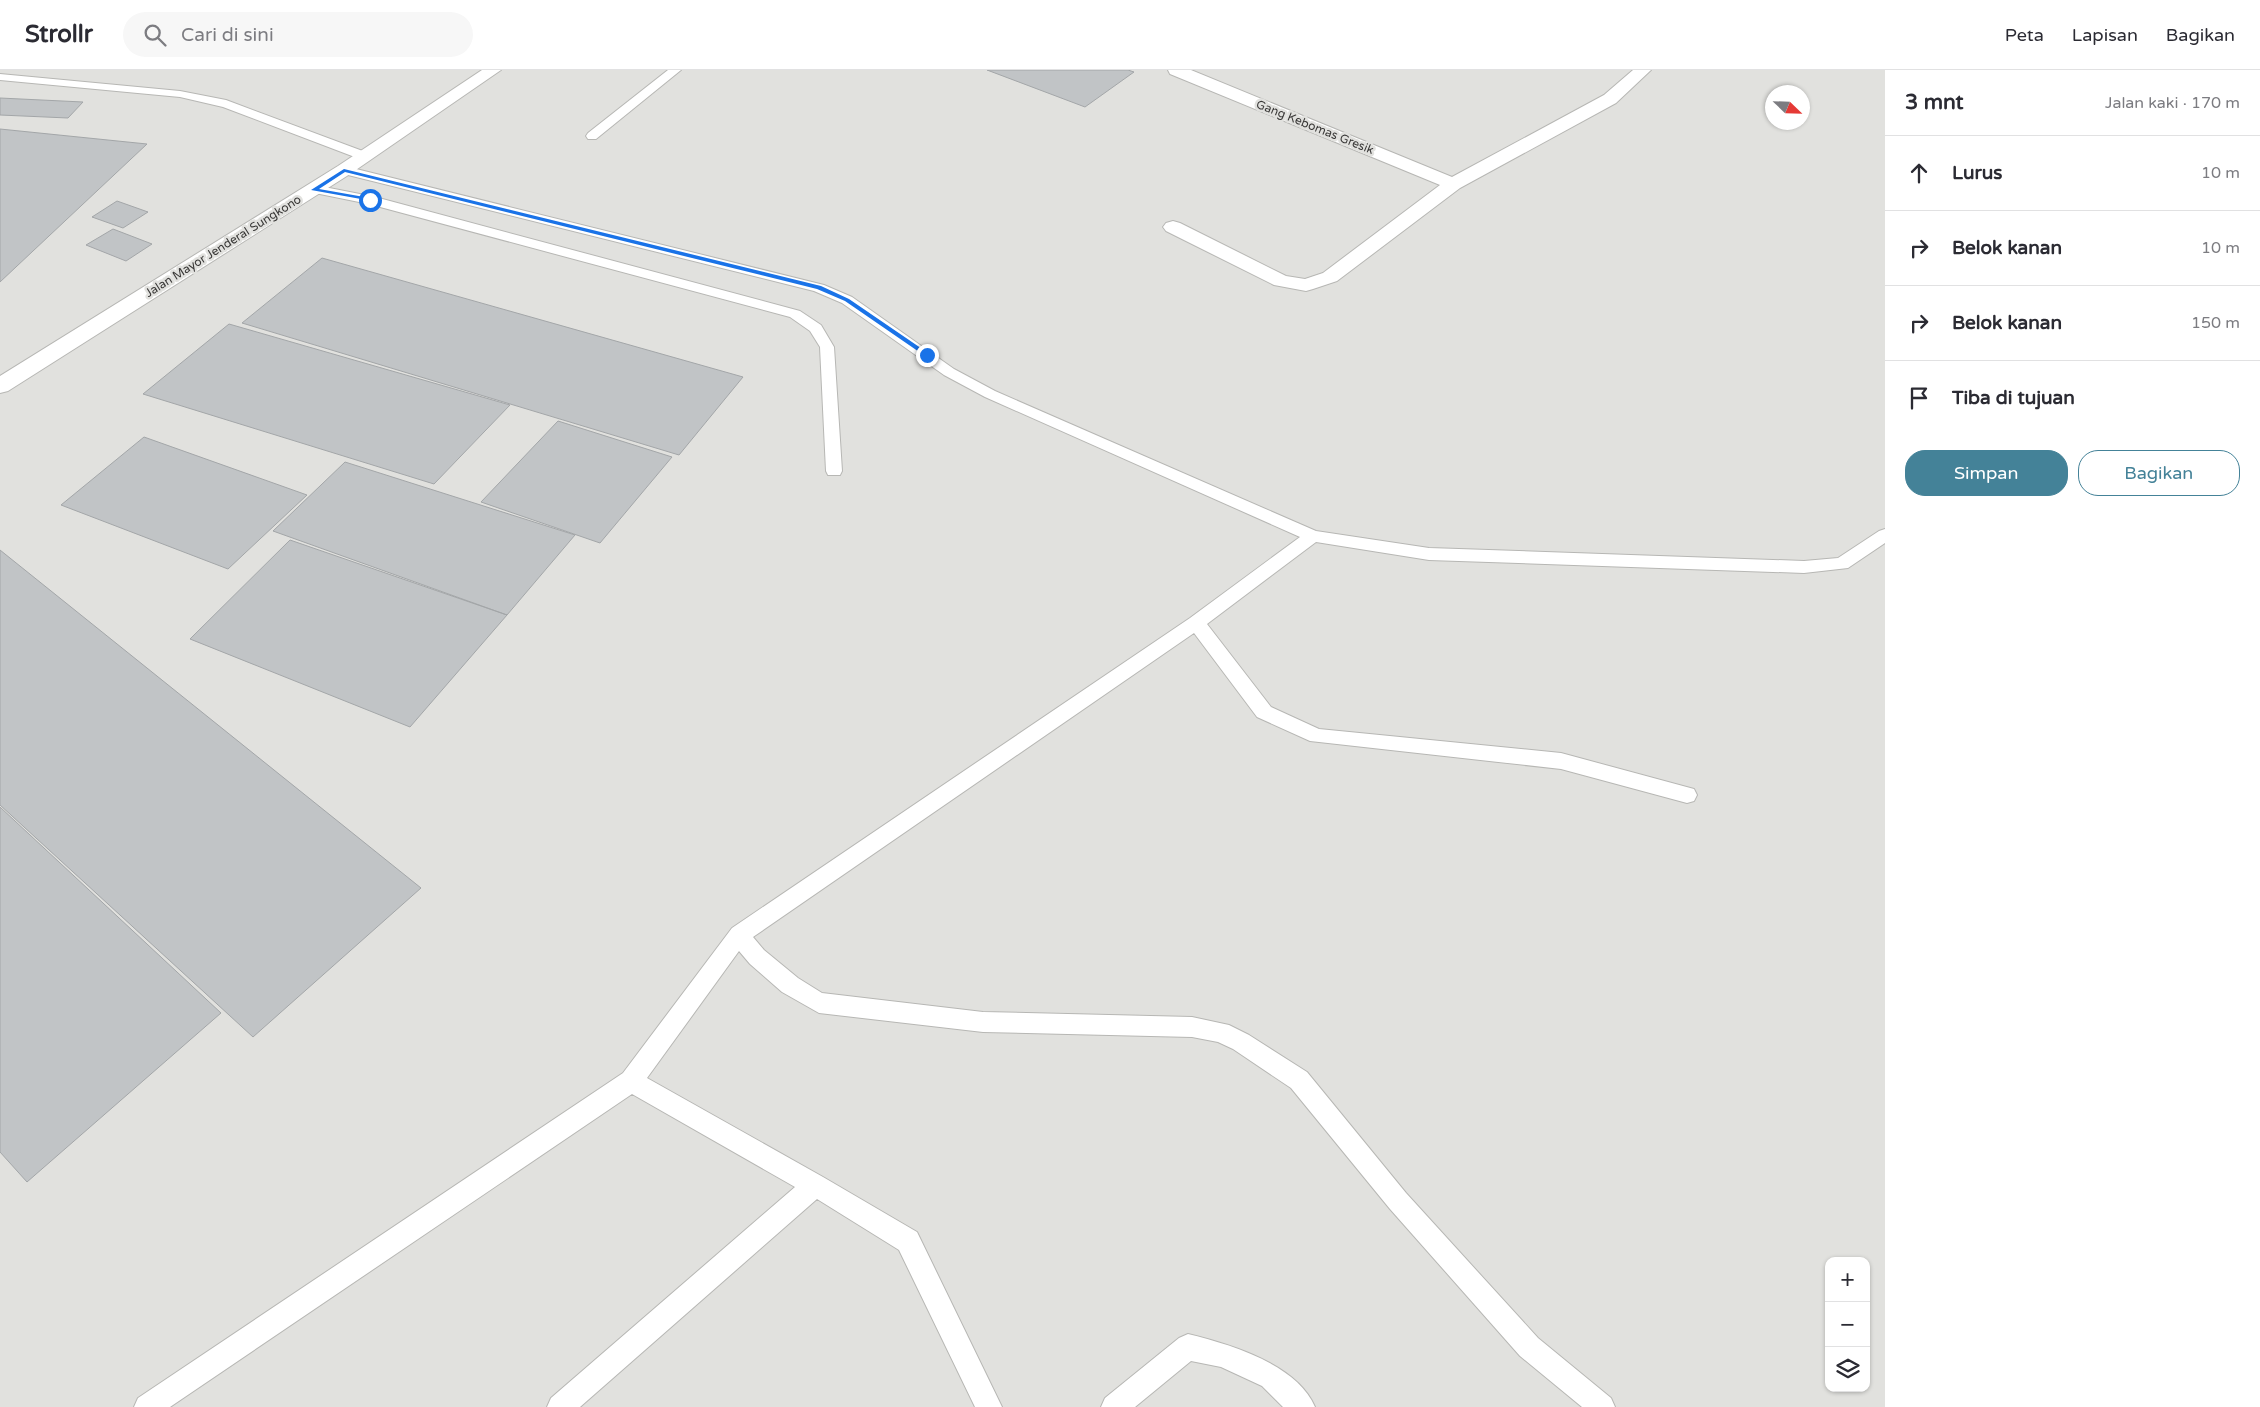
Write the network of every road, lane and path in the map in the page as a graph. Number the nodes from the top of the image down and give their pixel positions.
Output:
1 (493, 70) edge
2 (675, 70) edge
3 (1176, 70) edge
4 (1643, 70) edge
5 (0, 76) edge
6 (592, 136) dead end
7 (364, 156) junction
8 (344, 170) junction
9 (1453, 184) junction
10 (314, 190) junction
11 (1173, 227) dead end
12 (0, 386) edge
13 (834, 471) dead end
14 (1885, 535) edge
15 (1313, 536) junction
16 (1196, 623) junction
17 (1687, 795) dead end
18 (739, 935) junction
19 (631, 1081) junction
20 (815, 1185) junction
21 (148, 1407) edge
22 (560, 1407) edge
23 (989, 1407) edge
24 (1114, 1407) edge
25 (1302, 1407) edge
26 (1602, 1407) edge

1 - 7 street, Jalan Mayor Jenderal Sungkono
2 - 6 lane
3 - 9 street, Gang Kebomas Gresik
4 - 9 street
5 - 7 lane
7 - 8 street, Jalan Mayor Jenderal Sungkono
8 - 10 street, Jalan Mayor Jenderal Sungkono
8 - 15 lane
9 - 11 street
10 - 12 street, Jalan Mayor Jenderal Sungkono
10 - 13 lane
14 - 15 lane
15 - 16 lane
16 - 17 lane
16 - 18 lane
18 - 19 lane
18 - 26 lane
19 - 20 lane
19 - 21 lane
20 - 22 lane
20 - 23 lane
24 - 25 lane

